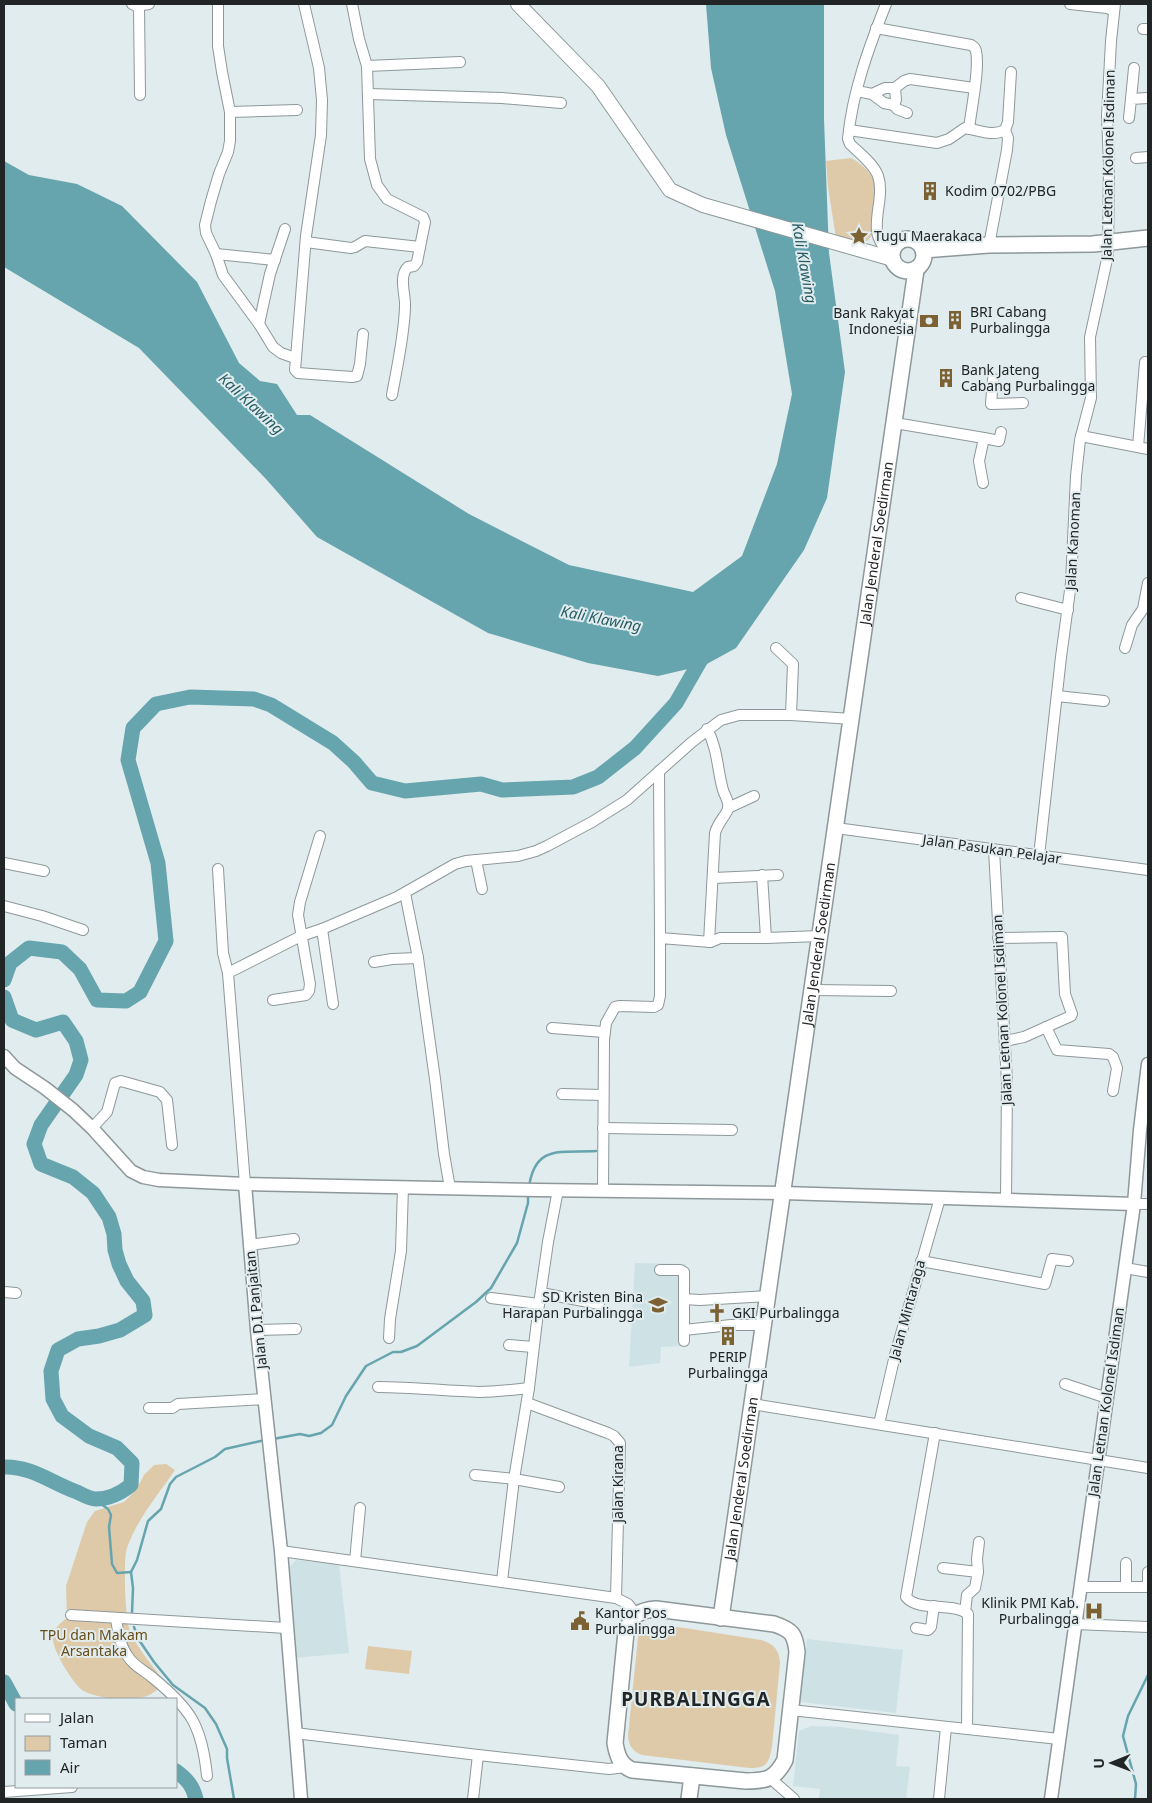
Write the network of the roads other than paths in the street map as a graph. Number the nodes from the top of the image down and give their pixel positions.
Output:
1 (140, 4) edge
2 (218, 4) edge
3 (304, 4) edge
4 (352, 4) edge
5 (886, 4) edge
6 (1070, 4) edge
7 (520, 5) edge
8 (1114, 7) edge
9 (876, 28) junction
10 (460, 62) dead end
11 (367, 66) junction
12 (1134, 68) dead end
13 (1011, 72) dead end
14 (895, 88) junction
15 (974, 88) junction
16 (857, 91) junction
17 (368, 94) junction
18 (872, 94) junction
19 (140, 95) dead end
20 (1148, 98) edge
21 (1131, 99) junction
22 (561, 103) dead end
23 (894, 105) junction
24 (297, 110) dead end
25 (230, 112) junction
26 (907, 113) dead end
27 (1129, 118) dead end
28 (969, 129) junction
29 (849, 130) junction
30 (1005, 130) junction
31 (1148, 157) edge
32 (1136, 158) dead end
33 (285, 229) dead end
34 (1148, 238) edge
35 (306, 242) junction
36 (1102, 243) junction
37 (989, 244) junction
38 (420, 247) junction
39 (923, 250) junction
40 (216, 254) junction
41 (893, 258) junction
42 (275, 260) junction
43 (916, 270) junction
44 (259, 324) junction
45 (363, 334) dead end
46 (295, 358) junction
47 (1145, 362) dead end
48 (994, 379) dead end
49 (392, 395) dead end
50 (1023, 403) dead end
51 (894, 423) junction
52 (1001, 432) dead end
53 (1081, 436) junction
54 (984, 438) junction
55 (1143, 448) edge
56 (983, 483) dead end
57 (1148, 583) edge
58 (1021, 598) dead end
59 (1062, 608) junction
60 (776, 648) dead end
61 (1125, 648) dead end
62 (1057, 696) junction
63 (1104, 701) dead end
64 (790, 715) junction
65 (852, 719) junction
66 (707, 729) junction
67 (659, 771) junction
68 (754, 796) dead end
69 (728, 808) junction
70 (836, 828) junction
71 (320, 836) dead end
72 (994, 850) junction
73 (1040, 856) junction
74 (476, 860) junction
75 (4, 864) edge
76 (218, 869) dead end
77 (1148, 870) edge
78 (44, 872) dead end
79 (762, 875) junction
80 (778, 875) dead end
81 (713, 878) junction
82 (482, 889) dead end
83 (405, 893) junction
84 (4, 906) edge
85 (322, 929) junction
86 (83, 930) dead end
87 (301, 936) junction
88 (820, 936) junction
89 (660, 938) junction
90 (766, 938) junction
91 (998, 938) junction
92 (714, 941) junction
93 (418, 958) junction
94 (374, 962) dead end
95 (228, 973) junction
96 (812, 990) junction
97 (891, 991) dead end
98 (273, 1000) dead end
99 (333, 1004) dead end
100 (1046, 1026) junction
101 (552, 1028) dead end
102 (604, 1032) junction
103 (1005, 1041) junction
104 (4, 1056) edge
105 (1148, 1064) edge
106 (1113, 1091) dead end
107 (562, 1094) dead end
108 (603, 1095) junction
109 (92, 1128) junction
110 (604, 1128) junction
111 (732, 1130) dead end
112 (1144, 1130) edge
113 (172, 1146) dead end
114 (245, 1184) junction
115 (402, 1187) junction
116 (450, 1188) junction
117 (558, 1190) junction
118 (604, 1191) junction
119 (783, 1193) junction
120 (940, 1198) junction
121 (1006, 1200) junction
122 (1134, 1204) junction
123 (1148, 1204) edge
124 (294, 1239) dead end
125 (250, 1245) junction
126 (921, 1261) junction
127 (1068, 1261) dead end
128 (1125, 1268) junction
129 (660, 1270) dead end
130 (1148, 1272) edge
131 (4, 1292) edge
132 (16, 1293) dead end
133 (768, 1296) junction
134 (492, 1298) dead end
135 (540, 1299) junction
136 (684, 1299) junction
137 (599, 1304) dead end
138 (764, 1325) junction
139 (296, 1328) dead end
140 (258, 1330) junction
141 (389, 1338) dead end
142 (509, 1345) dead end
143 (533, 1347) junction
144 (1064, 1384) dead end
145 (378, 1387) dead end
146 (529, 1388) junction
147 (1107, 1398) junction
148 (265, 1399) junction
149 (527, 1404) junction
150 (752, 1404) junction
151 (149, 1408) dead end
152 (879, 1424) junction
153 (935, 1433) junction
154 (1098, 1459) junction
155 (1148, 1468) edge
156 (475, 1474) dead end
157 (514, 1479) junction
158 (559, 1487) dead end
159 (360, 1508) dead end
160 (979, 1542) dead end
161 (281, 1551) junction
162 (355, 1561) junction
163 (1126, 1563) dead end
164 (943, 1568) dead end
165 (978, 1572) junction
166 (1148, 1572) edge
167 (502, 1582) junction
168 (1080, 1587) junction
169 (1126, 1587) junction
170 (1148, 1587) edge
171 (616, 1598) junction
172 (934, 1606) junction
173 (965, 1612) junction
174 (636, 1614) junction
175 (71, 1615) dead end
176 (721, 1618) junction
177 (119, 1619) junction
178 (1075, 1624) junction
179 (1148, 1627) edge
180 (286, 1628) junction
181 (916, 1628) dead end
182 (175, 1698) edge
183 (178, 1700) edge
184 (791, 1710) junction
185 (946, 1727) junction
186 (967, 1729) junction
187 (295, 1732) junction
188 (1059, 1739) junction
189 (478, 1755) junction
190 (626, 1767) junction
191 (207, 1776) dead end
192 (697, 1776) junction
193 (770, 1778) junction
194 (58, 1788) edge
195 (4, 1792) edge
196 (301, 1799) edge
197 (472, 1799) edge
198 (689, 1799) edge
199 (699, 1799) edge
200 (794, 1799) edge
201 (939, 1799) edge
202 (1051, 1799) edge

1 - 19 street
2 - 25 street
3 - 35 street
4 - 11 street
5 - 9 street
6 - 8 street
7 - 41 main road
8 - 36 street, Jalan Letnan Kolonel Isdiman
9 - 15 street
9 - 16 street
10 - 11 street
11 - 17 street
12 - 21 street
13 - 30 street
14 - 15 street
14 - 18 street
14 - 23 street
15 - 28 street
16 - 18 street
16 - 29 street
17 - 22 street
17 - 38 street
18 - 23 street
20 - 21 street
21 - 27 street
23 - 26 street
24 - 25 street
25 - 40 street
28 - 29 street
28 - 30 street
29 - 41 street
30 - 37 street
31 - 32 street
33 - 42 street
34 - 36 main road
35 - 38 street
35 - 46 street
36 - 37 main road
36 - 53 street, Jalan Letnan Kolonel Isdiman
37 - 39 main road
38 - 49 street
39 - 41 main road
39 - 43 main road
40 - 42 street
40 - 44 street
41 - 43 main road
42 - 44 street
43 - 51 main road, Jalan Jenderal Soedirman
44 - 46 street
45 - 46 street
47 - 55 street
48 - 50 street
51 - 54 street
51 - 65 main road, Jalan Jenderal Soedirman
52 - 54 street
53 - 55 street
53 - 59 street, Jalan Kanoman
54 - 56 street
57 - 61 street
58 - 59 street
59 - 62 street, Jalan Kanoman
60 - 64 street
62 - 63 street
62 - 73 street
64 - 65 street
64 - 66 street
65 - 70 main road, Jalan Jenderal Soedirman
66 - 67 street
66 - 69 street
67 - 74 street
67 - 89 street
68 - 69 street
69 - 81 street
70 - 72 street, Jalan Pasukan Pelajar
70 - 88 main road, Jalan Jenderal Soedirman
71 - 87 street
72 - 73 street, Jalan Pasukan Pelajar
72 - 91 street, Jalan Letnan Kolonel Isdiman
73 - 77 street, Jalan Pasukan Pelajar
74 - 82 street
74 - 83 street
75 - 78 street
76 - 95 street
79 - 80 street
79 - 81 street
79 - 90 street
81 - 92 street
83 - 85 street
83 - 93 street
84 - 86 street
85 - 87 street
85 - 99 street
87 - 95 street
87 - 98 street
88 - 90 street
88 - 96 main road, Jalan Jenderal Soedirman
89 - 92 street
89 - 102 street
90 - 92 street
91 - 100 street
91 - 103 street, Jalan Letnan Kolonel Isdiman
93 - 94 street
93 - 116 street
95 - 114 street
96 - 97 street
96 - 119 main road, Jalan Jenderal Soedirman
100 - 103 street
100 - 106 street
101 - 102 street
102 - 108 street
103 - 121 street, Jalan Letnan Kolonel Isdiman
104 - 109 street
105 - 112 street, Jalan Letnan Kolonel Isdiman
107 - 108 street
108 - 110 street
109 - 113 street
109 - 114 street
110 - 111 street
110 - 118 street
112 - 122 street, Jalan Letnan Kolonel Isdiman
114 - 115 street
114 - 125 street, Jalan D.I Panjaitan
115 - 116 street
115 - 141 street
116 - 117 street
117 - 118 street
117 - 135 street
118 - 119 street
119 - 120 street
119 - 133 main road, Jalan Jenderal Soedirman
120 - 121 street
120 - 126 street, Jalan Mintaraga
121 - 122 street
122 - 123 street
122 - 128 street, Jalan Letnan Kolonel Isdiman
124 - 125 street
125 - 140 street, Jalan D.I Panjaitan
126 - 127 street
126 - 152 street, Jalan Mintaraga
128 - 130 street
128 - 147 street, Jalan Letnan Kolonel Isdiman
129 - 136 street
131 - 132 street
133 - 136 street
133 - 138 main road, Jalan Jenderal Soedirman
134 - 135 street
135 - 137 street
135 - 143 street
136 - 138 street
138 - 150 main road, Jalan Jenderal Soedirman
139 - 140 street
140 - 148 street, Jalan D.I Panjaitan
142 - 143 street
143 - 146 street
144 - 147 street
145 - 146 street
146 - 149 street
147 - 154 street, Jalan Letnan Kolonel Isdiman
148 - 151 street
148 - 161 street, Jalan D.I Panjaitan
149 - 157 street
149 - 171 street, Jalan Kirana
150 - 152 street
150 - 176 main road, Jalan Jenderal Soedirman
152 - 153 street
153 - 154 street
153 - 172 street
154 - 155 street
154 - 168 street, Jalan Letnan Kolonel Isdiman
156 - 157 street
157 - 158 street
157 - 167 street
159 - 162 street
160 - 165 street
161 - 162 street
161 - 180 street, Jalan D.I Panjaitan
162 - 167 street
163 - 169 street
164 - 165 street
165 - 173 street
166 - 170 street
167 - 171 street
168 - 169 street
168 - 178 street, Jalan Letnan Kolonel Isdiman
169 - 170 street
171 - 174 street
172 - 173 street
172 - 181 street
173 - 186 street
174 - 176 main road
174 - 190 main road
175 - 177 street
176 - 184 main road
177 - 180 street
177 - 182 street
178 - 179 street
178 - 188 street, Jalan Letnan Kolonel Isdiman
180 - 187 street, Jalan D.I Panjaitan
183 - 191 street
184 - 185 street
184 - 193 main road
185 - 186 street
185 - 201 street
186 - 188 street
187 - 189 street
187 - 196 street, Jalan D.I Panjaitan
188 - 202 street, Jalan Letnan Kolonel Isdiman
189 - 190 street
189 - 197 street
190 - 192 main road
192 - 193 main road
192 - 198 main road
192 - 199 main road
193 - 200 street
194 - 195 street

